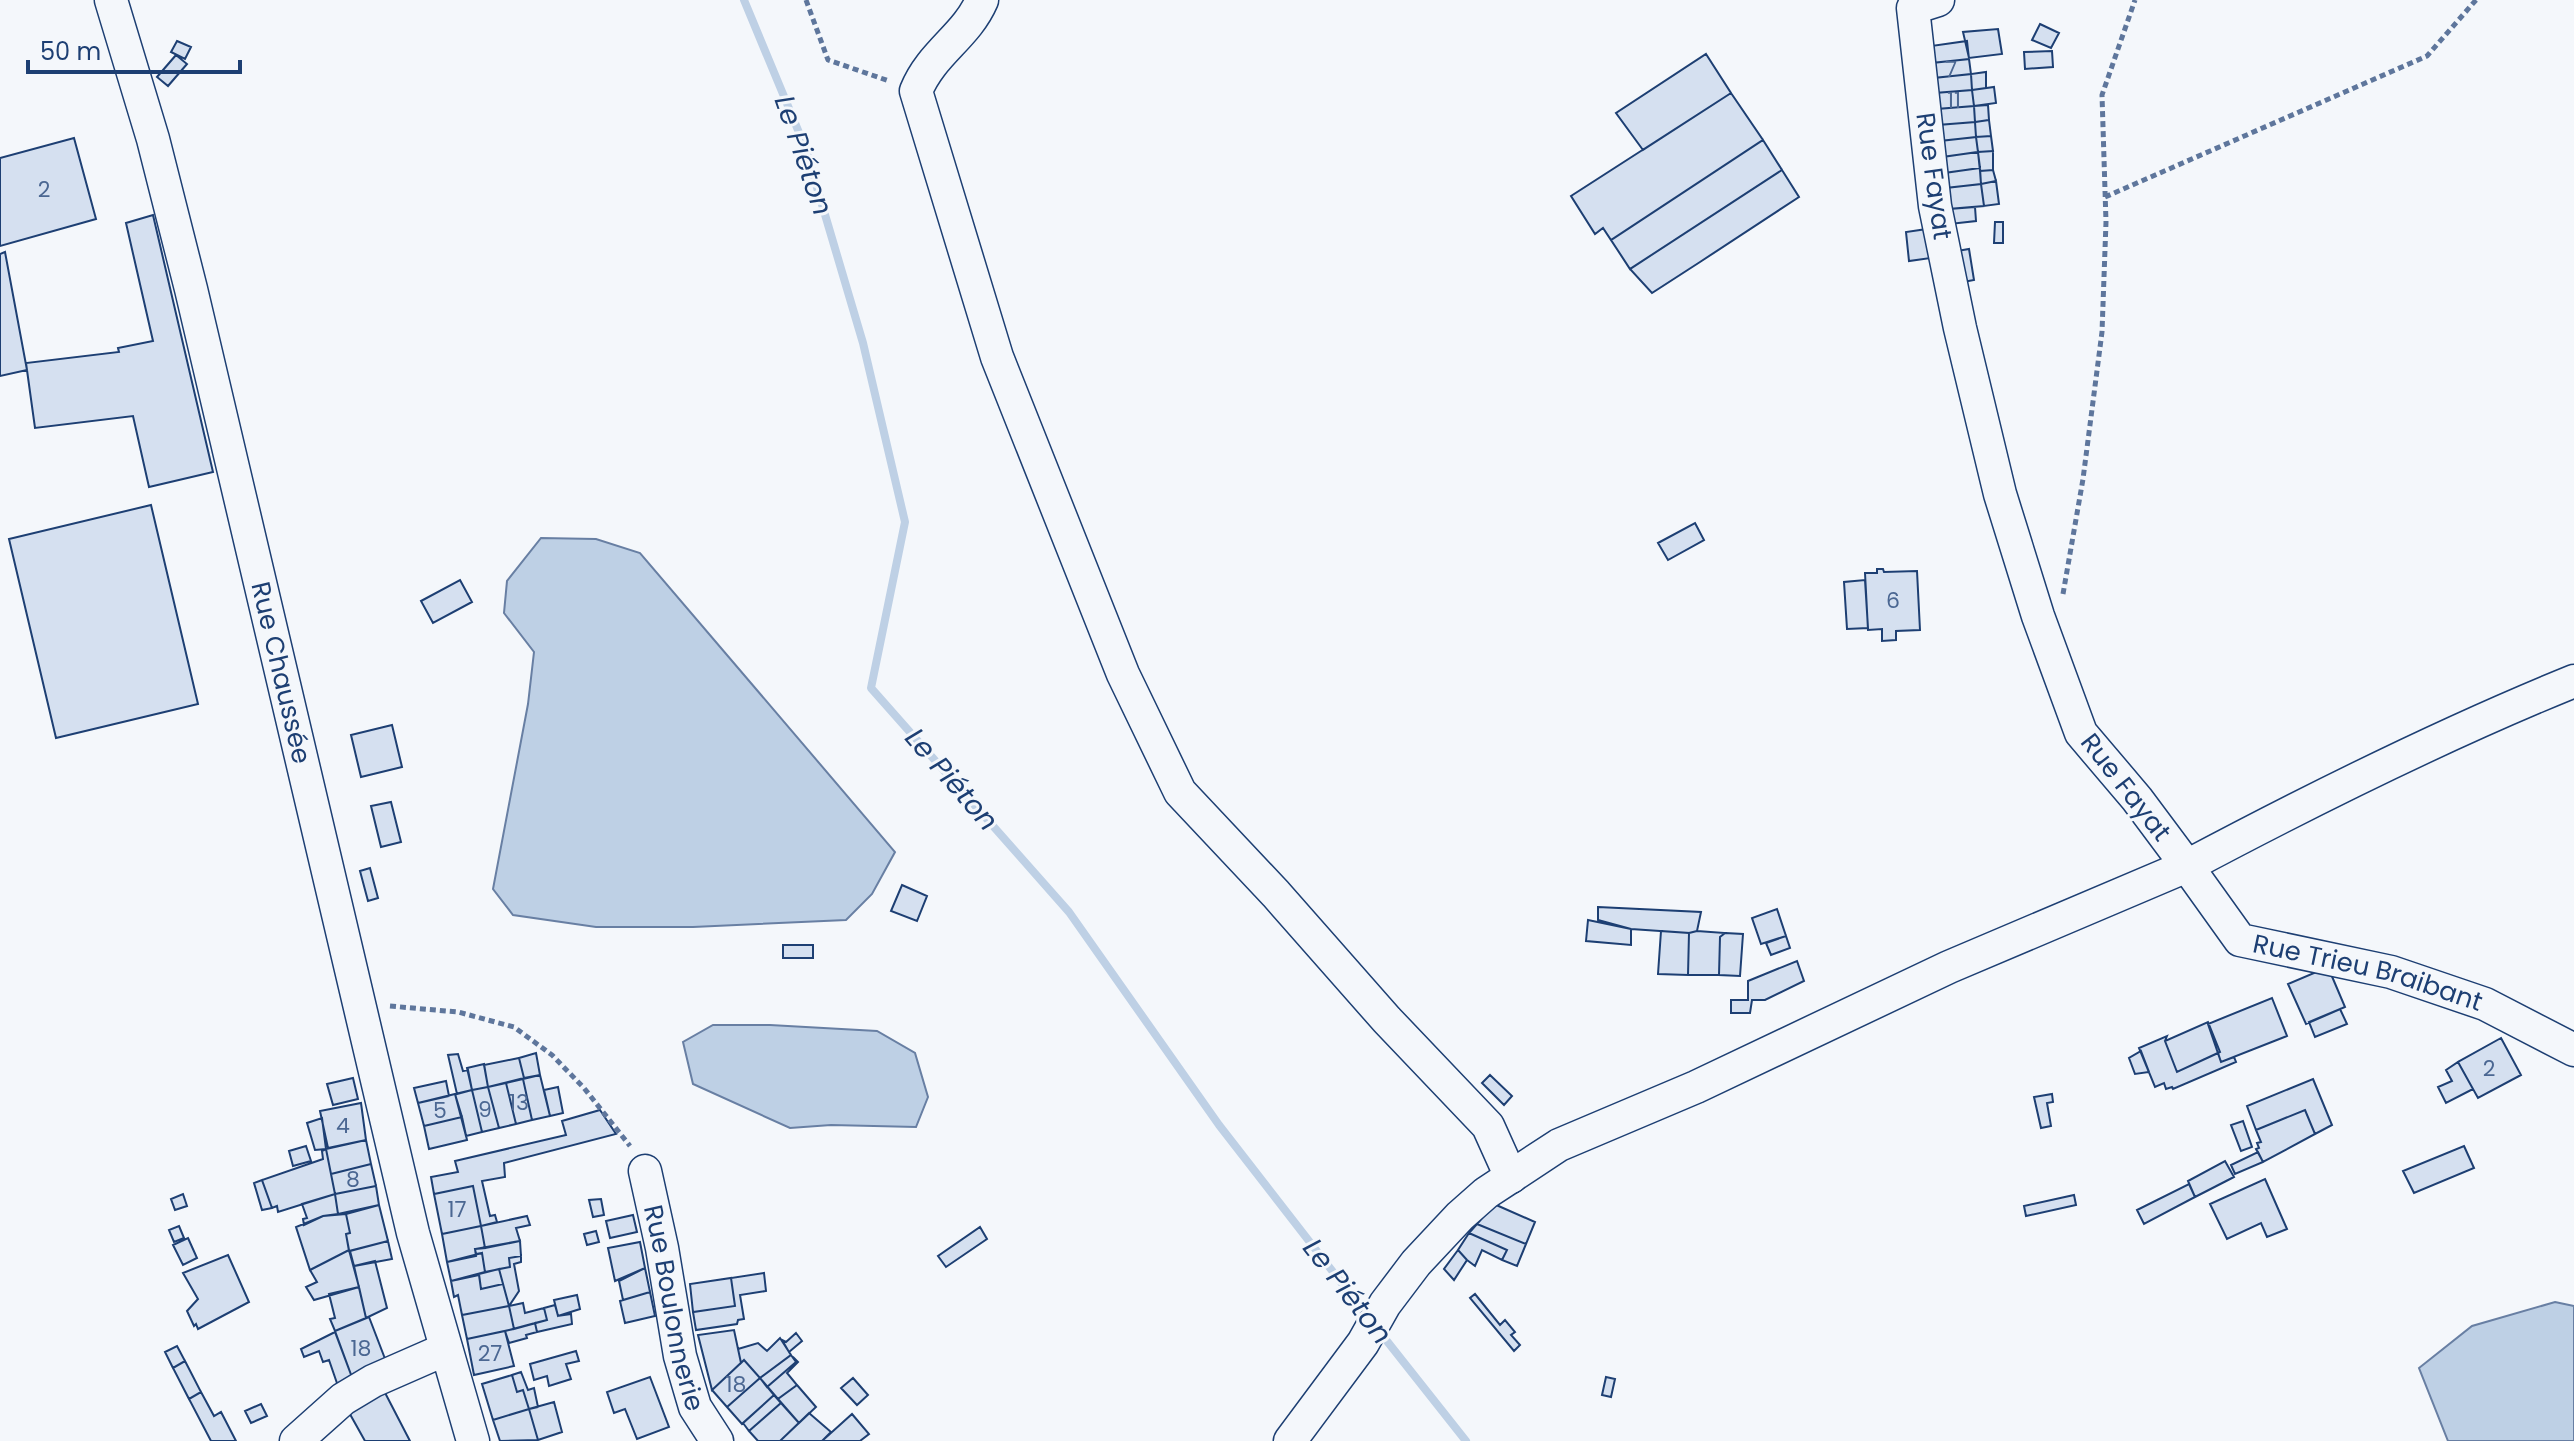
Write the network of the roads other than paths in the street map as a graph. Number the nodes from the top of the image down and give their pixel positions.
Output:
1 (111, 0) edge
2 (982, 0) edge
3 (1938, 0) edge
4 (2574, 681) edge
5 (2187, 866) junction
6 (2574, 1050) edge
7 (645, 1171) road end
8 (1511, 1177) junction
9 (446, 1349) junction
10 (296, 1441) edge
11 (473, 1441) edge
12 (717, 1441) edge
13 (1290, 1441) edge

1 - 9 street, Rue Chaussée
2 - 8 street
3 - 5 street, Rue Fayat
4 - 5 street
5 - 6 street, Rue Trieu Braibant
5 - 8 street, Rue Fayat
7 - 12 street, Rue Boulonnerie
8 - 13 street, Rue Fayat
9 - 10 street
9 - 11 street, Rue Chaussée

